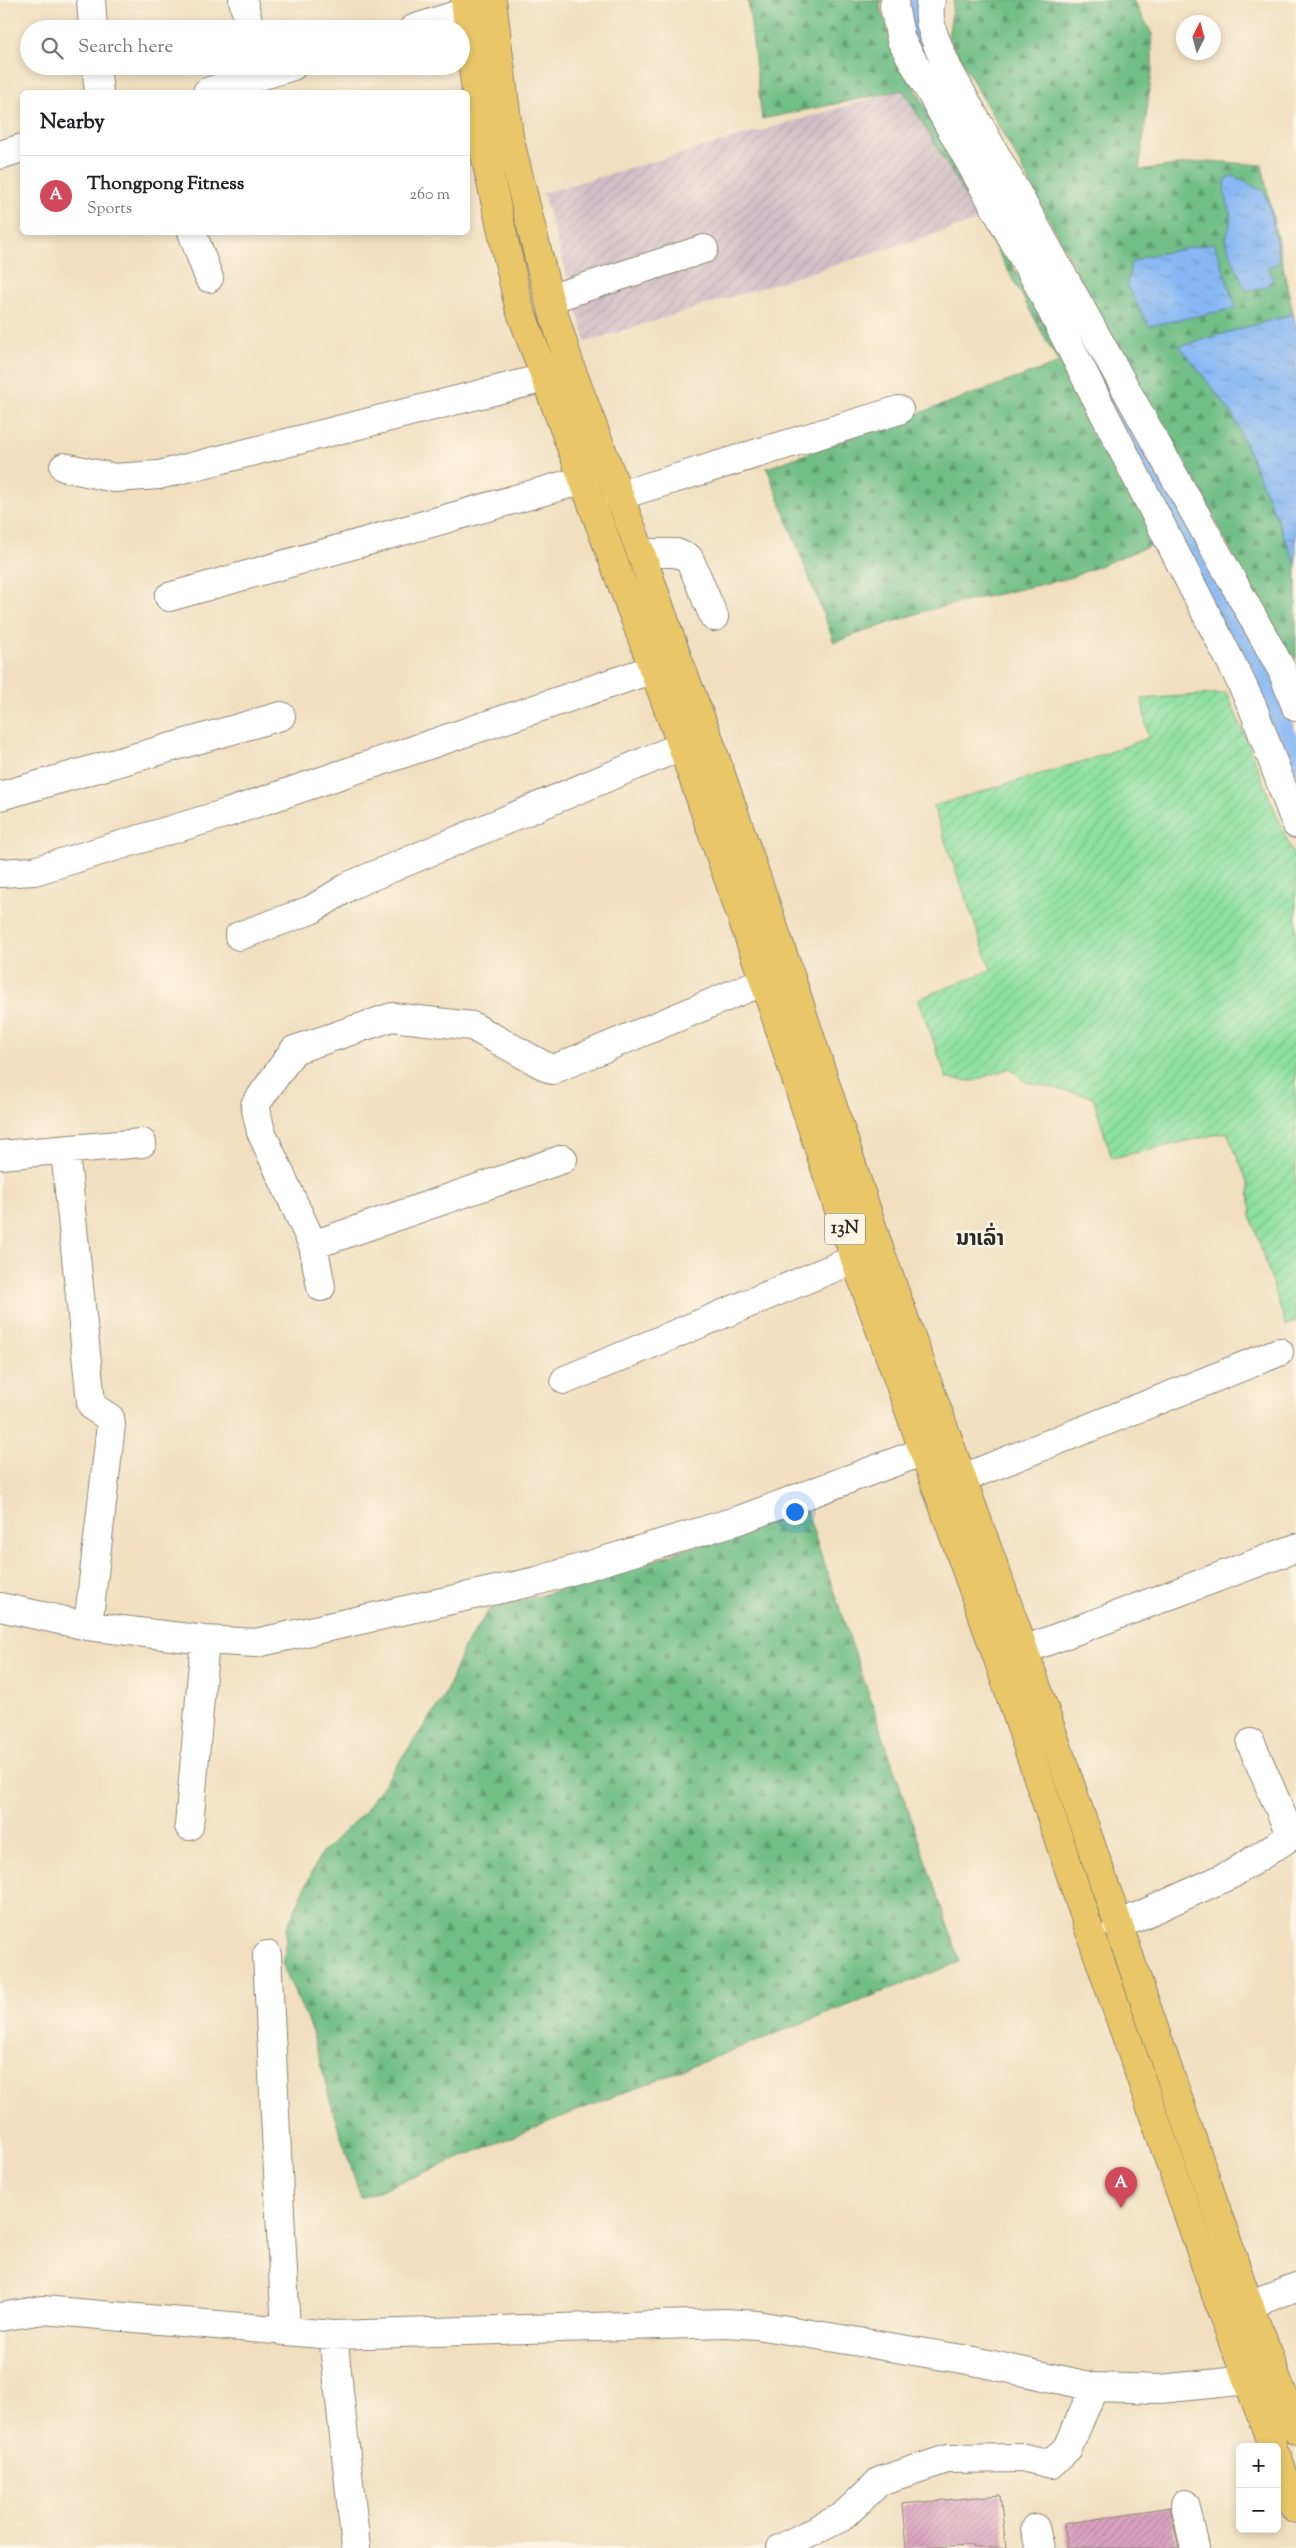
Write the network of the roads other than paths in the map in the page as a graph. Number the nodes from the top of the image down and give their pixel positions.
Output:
1 (91, 0) edge
2 (243, 0) edge
3 (492, 0) edge
4 (895, 0) edge
5 (931, 0) edge
6 (465, 6) edge
7 (92, 20) edge
8 (248, 20) edge
9 (433, 20) edge
10 (467, 20) edge
11 (470, 46) edge
12 (97, 75) edge
13 (246, 75) edge
14 (98, 90) edge
15 (212, 90) edge
16 (20, 149) edge
17 (0, 155) edge
18 (193, 235) edge
19 (704, 249) dead end
20 (209, 278) dead end
21 (549, 299) junction
22 (545, 378) junction
23 (900, 410) dead end
24 (64, 466) dead end
25 (583, 480) junction
26 (618, 496) junction
27 (641, 553) junction
28 (169, 597) dead end
29 (714, 617) dead end
30 (678, 660) junction
31 (652, 668) junction
32 (1296, 707) edge
33 (281, 716) dead end
34 (682, 746) junction
35 (0, 796) edge
36 (1296, 824) edge
37 (0, 873) edge
38 (239, 936) dead end
39 (764, 981) junction
40 (142, 1143) dead end
41 (65, 1150) junction
42 (0, 1155) edge
43 (563, 1159) dead end
44 (313, 1245) junction
45 (855, 1259) junction
46 (321, 1287) dead end
47 (1279, 1352) dead end
48 (565, 1380) dead end
49 (949, 1441) junction
50 (924, 1452) junction
51 (964, 1478) junction
52 (938, 1488) junction
53 (1296, 1548) edge
54 (0, 1607) edge
55 (88, 1626) junction
56 (204, 1640) junction
57 (1024, 1650) junction
58 (1251, 1742) dead end
59 (188, 1826) dead end
60 (1293, 1834) edge
61 (1117, 1926) junction
62 (267, 1955) dead end
63 (1296, 2287) edge
64 (1249, 2305) junction
65 (1223, 2315) junction
66 (0, 2317) edge
67 (286, 2331) junction
68 (333, 2335) junction
69 (1274, 2371) junction
70 (1249, 2380) junction
71 (1094, 2386) junction
72 (1296, 2430) edge
73 (1272, 2443) edge
74 (1281, 2468) edge
75 (1185, 2504) dead end
76 (1296, 2509) edge
77 (356, 2548) edge
78 (781, 2548) edge
79 (1195, 2548) edge

1 - 7 street
2 - 8 street
3 - 21 highway, 13N
4 - 36 street
5 - 32 street
6 - 9 street
6 - 10 highway, 13N
11 - 22 highway, 13N
12 - 14 street
13 - 15 street
16 - 17 street
18 - 20 street
19 - 21 street
21 - 26 highway, 13N
22 - 24 street
22 - 25 highway, 13N
23 - 26 street
25 - 28 street
25 - 31 highway, 13N
26 - 27 highway, 13N
27 - 29 street
27 - 30 highway, 13N
30 - 31 street
30 - 49 highway, 13N
31 - 34 highway, 13N
31 - 37 street
33 - 35 street
34 - 38 street
34 - 39 highway, 13N
39 - 44 street
39 - 45 highway, 13N
40 - 41 street
41 - 42 street
41 - 55 street
43 - 44 street
44 - 46 street
45 - 48 street
45 - 50 highway, 13N
47 - 51 street
49 - 50 street
49 - 51 highway, 13N
50 - 52 highway, 13N
50 - 56 street
51 - 52 street
51 - 57 highway, 13N
52 - 65 highway, 13N
53 - 57 street
54 - 55 street
55 - 56 street
56 - 59 street
57 - 61 highway, 13N
58 - 60 street
60 - 61 street
61 - 64 highway, 13N
62 - 67 street
63 - 64 street
64 - 65 street
64 - 69 highway, 13N
65 - 70 highway, 13N
66 - 67 street
67 - 68 street
68 - 71 street
68 - 77 street
69 - 70 street
69 - 72 highway, 13N
70 - 71 street
70 - 73 highway, 13N
71 - 78 street
74 - 76 highway
75 - 79 street

